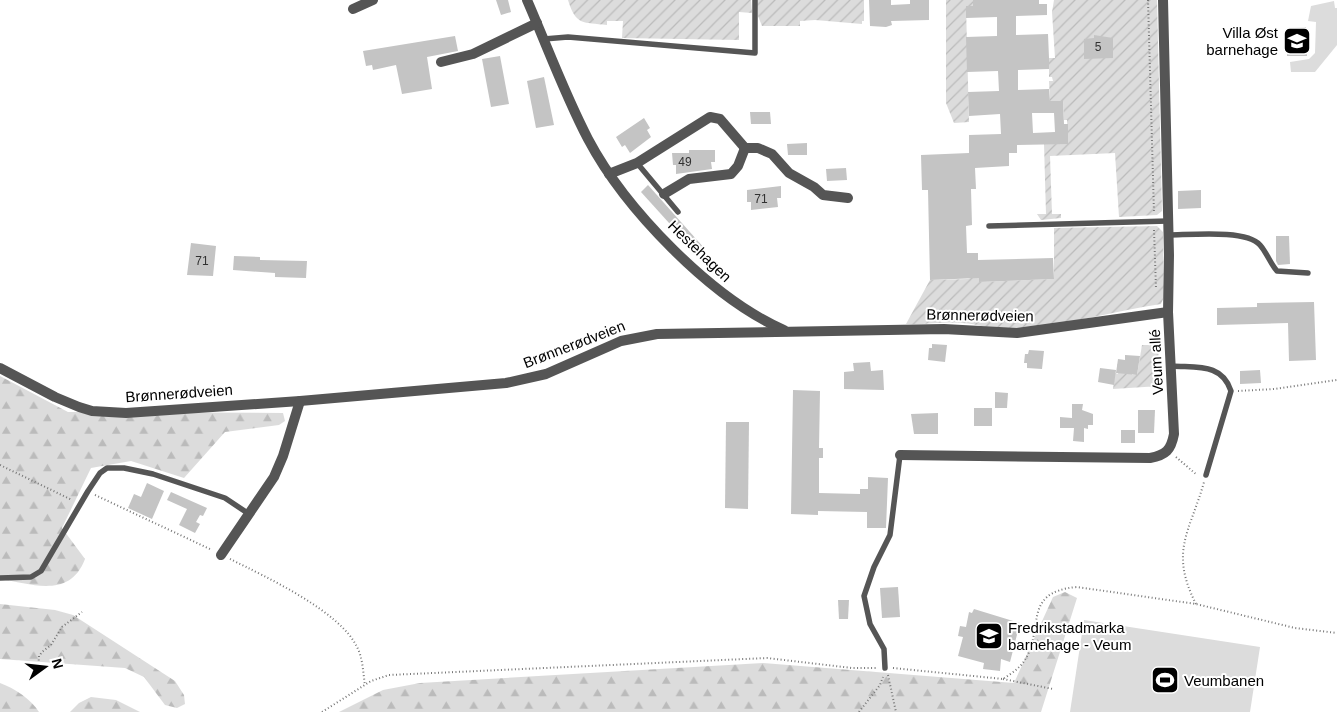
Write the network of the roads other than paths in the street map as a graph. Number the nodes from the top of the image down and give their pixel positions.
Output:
1 (373, 0) edge
2 (527, 0) edge
3 (755, 0) edge
4 (1162, 0) edge
5 (353, 9) dead end
6 (537, 23) junction
7 (544, 39) junction
8 (441, 62) dead end
9 (745, 148) junction
10 (637, 162) junction
11 (609, 174) junction
12 (664, 194) junction
13 (848, 198) dead end
14 (678, 212) dead end
15 (1168, 221) junction
16 (989, 226) dead end
17 (1168, 235) junction
18 (1308, 273) dead end
19 (1168, 312) junction
20 (785, 331) junction
21 (1172, 366) junction
22 (0, 368) edge
23 (300, 401) junction
24 (900, 455) joint
25 (1206, 475) road end
26 (249, 514) junction
27 (221, 555) road end
28 (0, 578) edge
29 (885, 668) road end

1 - 5 street
2 - 6 street, Hestehagen
3 - 7 lane
4 - 15 street, Veum allé
6 - 7 street, Hestehagen
6 - 8 street
7 - 11 street, Hestehagen
9 - 10 street
9 - 12 street
9 - 13 street
10 - 11 street
10 - 12 lane, Hestehagen
11 - 20 street, Hestehagen
12 - 14 lane, Hestehagen
15 - 16 lane
15 - 17 street, Veum allé
17 - 18 lane
17 - 19 street, Veum allé
19 - 20 street, Brønnerødveien
19 - 21 street, Veum allé
20 - 23 street, Brønnerødveien
21 - 24 street, Veum allé
21 - 25 lane
22 - 23 street, Brønnerødveien
23 - 26 street
24 - 29 lane
26 - 27 street
26 - 28 lane

